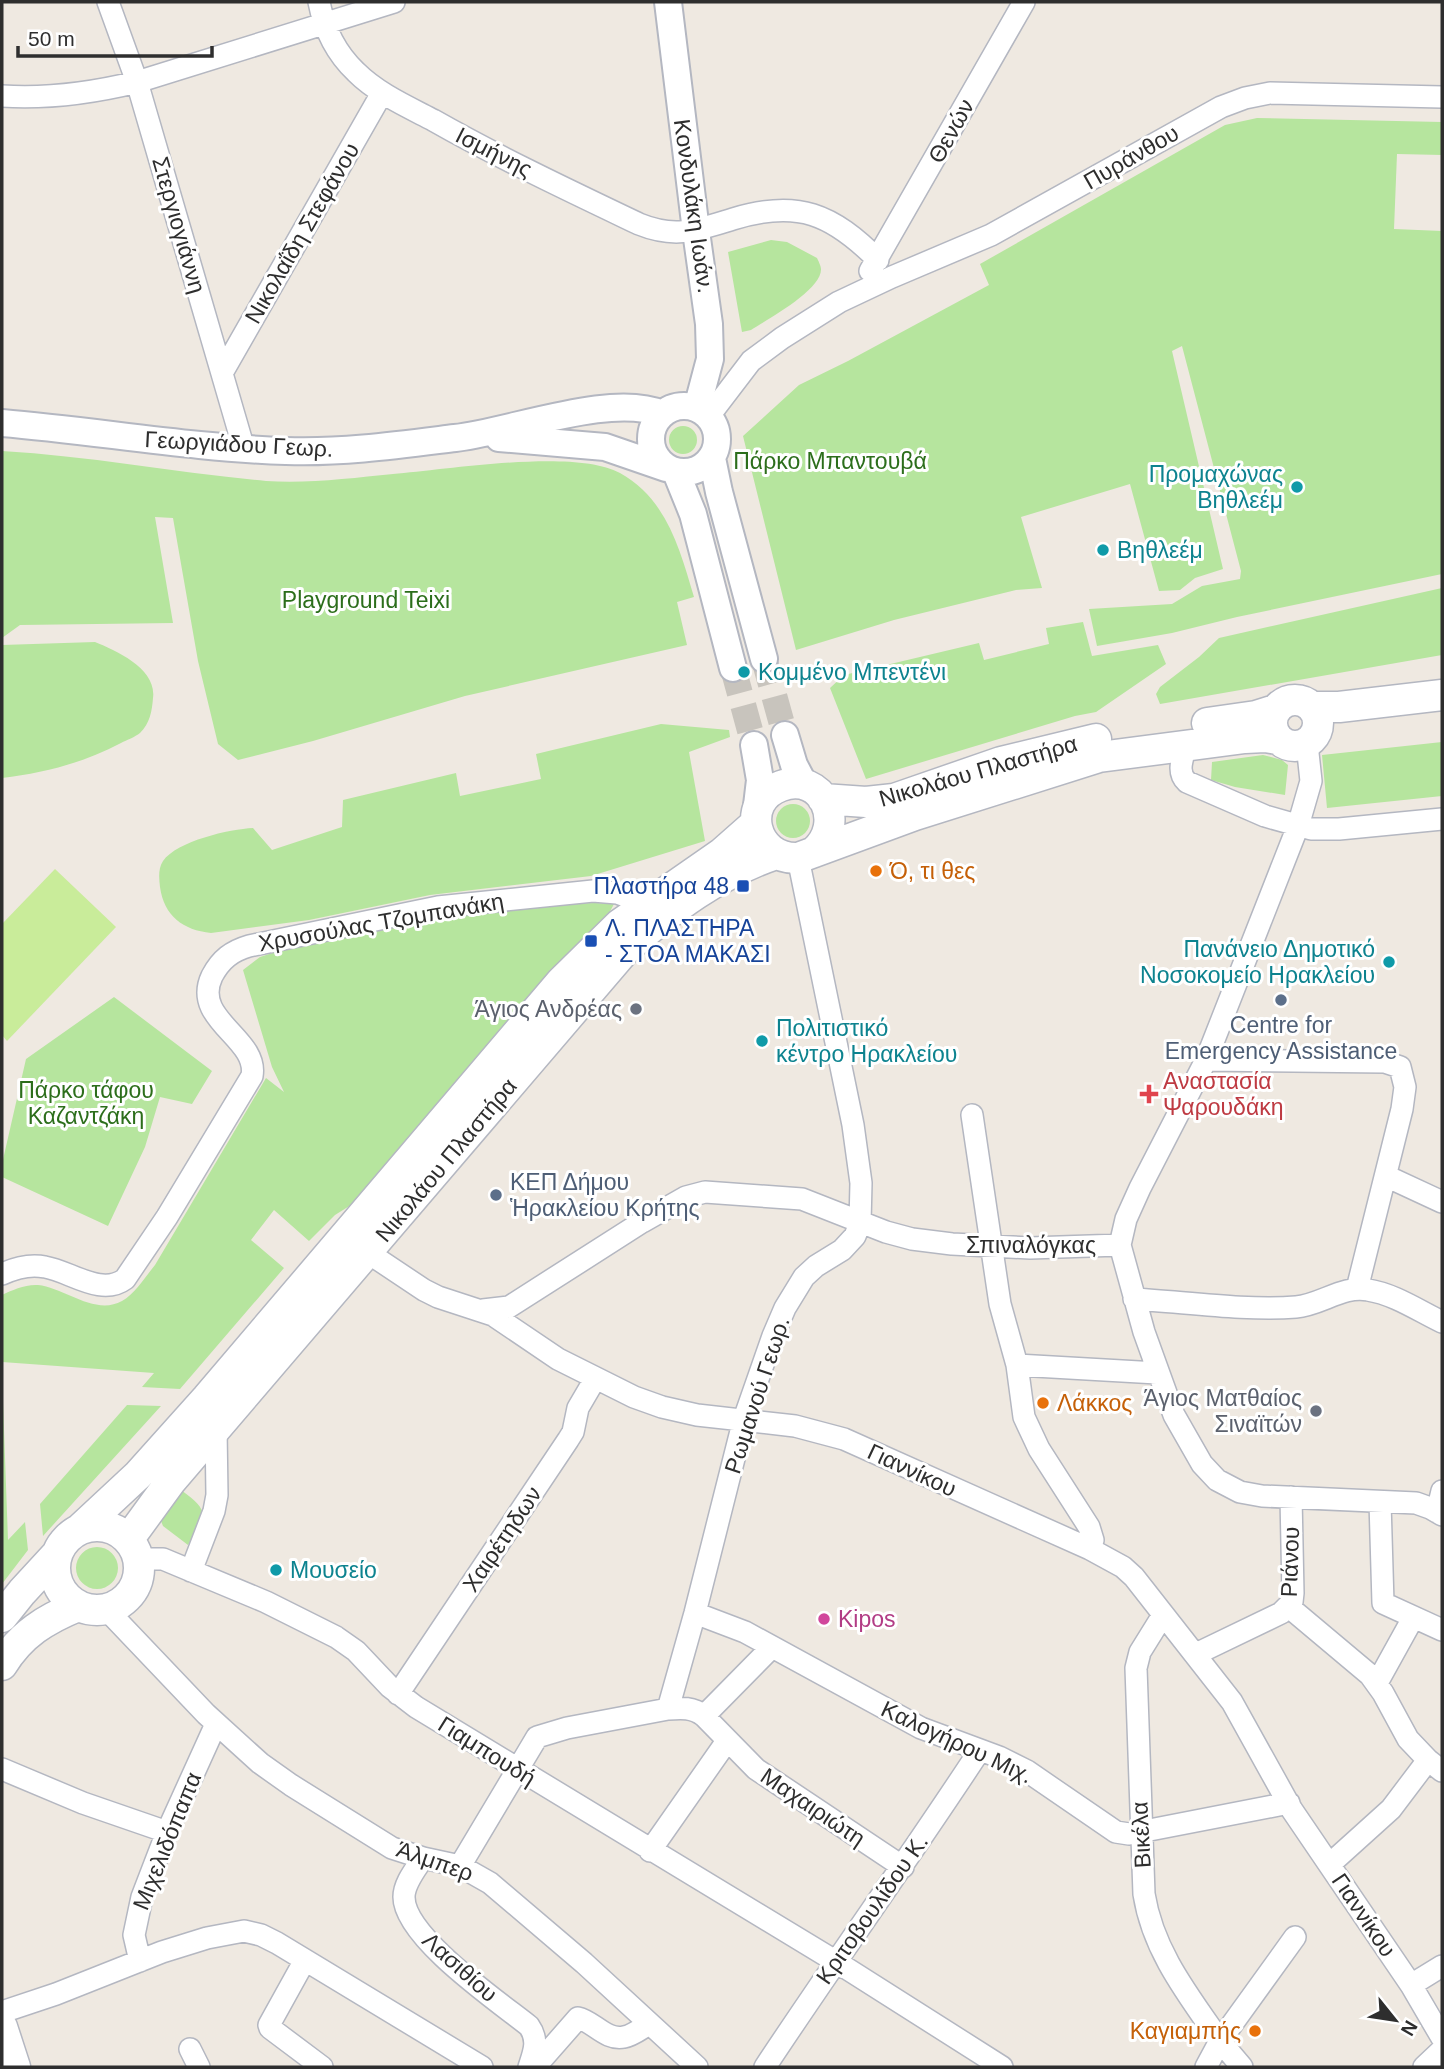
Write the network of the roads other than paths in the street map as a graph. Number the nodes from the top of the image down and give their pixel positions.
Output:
1 (108, 2) edge
2 (318, 2) edge
3 (394, 2) edge
4 (668, 2) edge
5 (1024, 2) edge
6 (324, 23) junction
7 (137, 82) junction
8 (382, 93) junction
9 (2, 96) edge
10 (1442, 97) edge
11 (696, 231) junction
12 (878, 260) junction
13 (839, 302) junction
14 (222, 373) junction
15 (703, 412) junction
16 (662, 414) junction
17 (3, 419) edge
18 (477, 436) junction
19 (244, 449) junction
20 (712, 458) junction
21 (673, 471) junction
22 (764, 659) tunnel mouth
23 (733, 668) tunnel mouth
24 (1442, 695) edge
25 (1442, 714) edge
26 (1276, 725) junction
27 (1311, 729) junction
28 (785, 735) tunnel mouth
29 (754, 745) tunnel mouth
30 (1186, 745) junction
31 (814, 792) junction
32 (756, 819) junction
33 (1442, 819) edge
34 (1298, 826) junction
35 (796, 854) junction
36 (652, 912) junction
37 (1206, 1060) junction
38 (972, 1115) dead end
39 (1386, 1176) junction
40 (1442, 1202) edge
41 (860, 1223) junction
42 (1121, 1245) junction
43 (991, 1247) junction
44 (367, 1252) junction
45 (2, 1274) edge
46 (1357, 1289) junction
47 (1134, 1299) junction
48 (483, 1310) junction
49 (1442, 1322) edge
50 (1017, 1365) junction
51 (1157, 1373) junction
52 (595, 1379) junction
53 (744, 1419) junction
54 (216, 1429) junction
55 (1291, 1497) junction
56 (1380, 1502) junction
57 (1440, 1506) edge
58 (80, 1529) junction
59 (1090, 1549) junction
60 (134, 1553) junction
61 (57, 1554) junction
62 (191, 1571) junction
63 (1289, 1607) junction
64 (92, 1608) junction
65 (695, 1613) junction
66 (1163, 1615) junction
67 (2, 1618) edge
68 (1413, 1618) junction
69 (1442, 1630) edge
70 (772, 1647) junction
71 (1196, 1654) junction
72 (2, 1665) edge
73 (1377, 1683) junction
74 (398, 1694) junction
75 (668, 1709) junction
76 (704, 1716) junction
77 (216, 1724) junction
78 (727, 1741) junction
79 (980, 1750) junction
80 (1435, 1765) edge
81 (516, 1768) junction
82 (2, 1769) edge
83 (1289, 1803) junction
84 (167, 1832) junction
85 (1140, 1832) junction
86 (650, 1850) junction
87 (423, 1858) junction
88 (1330, 1864) junction
89 (460, 1866) junction
90 (903, 1867) junction
91 (1295, 1937) dead end
92 (305, 1960) junction
93 (140, 1961) junction
94 (835, 1961) junction
95 (1442, 1966) edge
96 (1411, 1985) junction
97 (2, 2012) edge
98 (649, 2024) junction
99 (2, 2027) edge
100 (1442, 2038) edge
101 (1220, 2041) junction
102 (1442, 2050) edge
103 (15, 2067) edge
104 (322, 2067) edge
105 (482, 2067) edge
106 (529, 2067) edge
107 (535, 2067) edge
108 (697, 2067) edge
109 (765, 2067) edge
110 (1002, 2067) edge
111 (1206, 2067) edge
112 (1242, 2067) edge
113 (1424, 2067) edge

1 - 7 street, Στεργιογιάννη
2 - 6 street, Ισμήνης
3 - 6 street
4 - 11 street, Κονδυλάκη Ιωάν.
5 - 12 street, Θενών
6 - 7 street
6 - 8 street, Ισμήνης
7 - 9 street
7 - 14 street, Στεργιογιάννη
8 - 11 street, Ισμήνης
8 - 14 street, Νικολαΐδη Στεφάνου
10 - 13 street, Πυράνθου
11 - 12 street
11 - 15 street, Κονδυλάκη Ιωάν.
12 - 13 street, Θενών
13 - 15 street
14 - 19 street, Στεργιογιάννη
15 - 16 street
15 - 20 street
16 - 18 street, Γεωργιάδου Γεωρ.
16 - 21 street
17 - 19 street, Γεωργιάδου Γεωρ.
18 - 19 street, Γεωργιάδου Γεωρ.
18 - 21 street, Γεωργιάδου Γεωρ.
20 - 21 street
20 - 22 street
21 - 23 street
24 - 27 main road
25 - 27 main road
26 - 27 main road
26 - 27 main road
26 - 30 main road, Νικολάου Πλαστήρα
26 - 31 main road, Νικολάου Πλαστήρα
27 - 34 street, Σπιναλόγκας
28 - 31 street
29 - 32 street
30 - 34 street
30 - 35 main road, Νικολάου Πλαστήρα
31 - 32 main road
31 - 35 main road
32 - 35 main road
32 - 36 main road, Νικολάου Πλαστήρα
33 - 34 street
34 - 37 street, Σπιναλόγκας
35 - 36 main road, Νικολάου Πλαστήρα
35 - 41 street
36 - 44 main road, Νικολάου Πλαστήρα
36 - 45 street, Χρυσούλας Τζομπανάκη
36 - 58 main road, Νικολάου Πλαστήρα
37 - 39 street
37 - 42 street, Σπιναλόγκας
38 - 43 street
39 - 40 street
39 - 46 street
41 - 43 street, Σπιναλόγκας
41 - 48 street, Σπιναλόγκας
41 - 53 street, Ρωμανού Γεωρ.
42 - 43 street, Σπιναλόγκας
42 - 47 street
43 - 50 street
44 - 48 street, Γιαννίκου
44 - 54 main road, Νικολάου Πλαστήρα
46 - 47 street
46 - 49 street
47 - 51 street
48 - 52 street, Γιαννίκου
50 - 51 street
50 - 59 street
51 - 55 street
52 - 53 street, Γιαννίκου
52 - 74 street, Χαιρέτηδων
53 - 59 street, Γιαννίκου
53 - 65 street, Ρωμανού Γεωρ.
54 - 60 main road, Νικολάου Πλαστήρα
54 - 62 street
55 - 56 street
55 - 63 street, Ριάνου
56 - 57 street
56 - 68 street
58 - 60 main road
58 - 61 main road
59 - 66 street, Γιαννίκου
60 - 62 street, Γιαμπουδή
60 - 64 main road
61 - 64 main road
61 - 67 main road
62 - 74 street, Γιαμπουδή
63 - 71 street, Ριάνου
63 - 73 street
64 - 72 main road
64 - 77 street, Άλμπερ
65 - 70 street, Καλογήρου Μιχ.
65 - 75 street, Ρωμανού Γεωρ.
66 - 71 street, Γιαννίκου
66 - 85 street, Βικέλα
68 - 69 street
68 - 73 street
70 - 76 street
70 - 79 street, Καλογήρου Μιχ.
71 - 83 street, Γιαννίκου
73 - 80 street
74 - 81 street, Γιαμπουδή
75 - 76 street
75 - 81 street
76 - 78 street, Μαχαιριώτη
77 - 84 street, Μιχελιδόπαπα
77 - 87 street, Άλμπερ
78 - 86 street
78 - 90 street, Μαχαιριώτη
79 - 85 street, Καλογήρου Μιχ.
79 - 90 street, Κριτοβουλίδου Κ.
80 - 88 street, Γιαννίκου
81 - 86 street, Γιαμπουδή
81 - 89 street
82 - 84 street
83 - 85 street, Καλογήρου Μιχ.
83 - 88 street, Γιαννίκου
84 - 93 street, Μιχελιδόπαπα
85 - 101 street, Βικέλα
86 - 94 street, Γιαμπουδή
87 - 89 street, Άλμπερ
87 - 106 street, Λασιθίου
88 - 96 street, Γιαννίκου
89 - 98 street, Άλμπερ
90 - 94 street, Κριτοβουλίδου Κ.
91 - 101 street
92 - 93 street
92 - 104 street
92 - 105 street
93 - 97 street
94 - 109 street, Κριτοβουλίδου Κ.
94 - 110 street, Γιαμπουδή
95 - 96 street
96 - 100 street, Γιαννίκου
98 - 107 street
98 - 108 street, Άλμπερ
99 - 103 main road
101 - 111 street
101 - 112 street, Βικέλα
102 - 113 street

